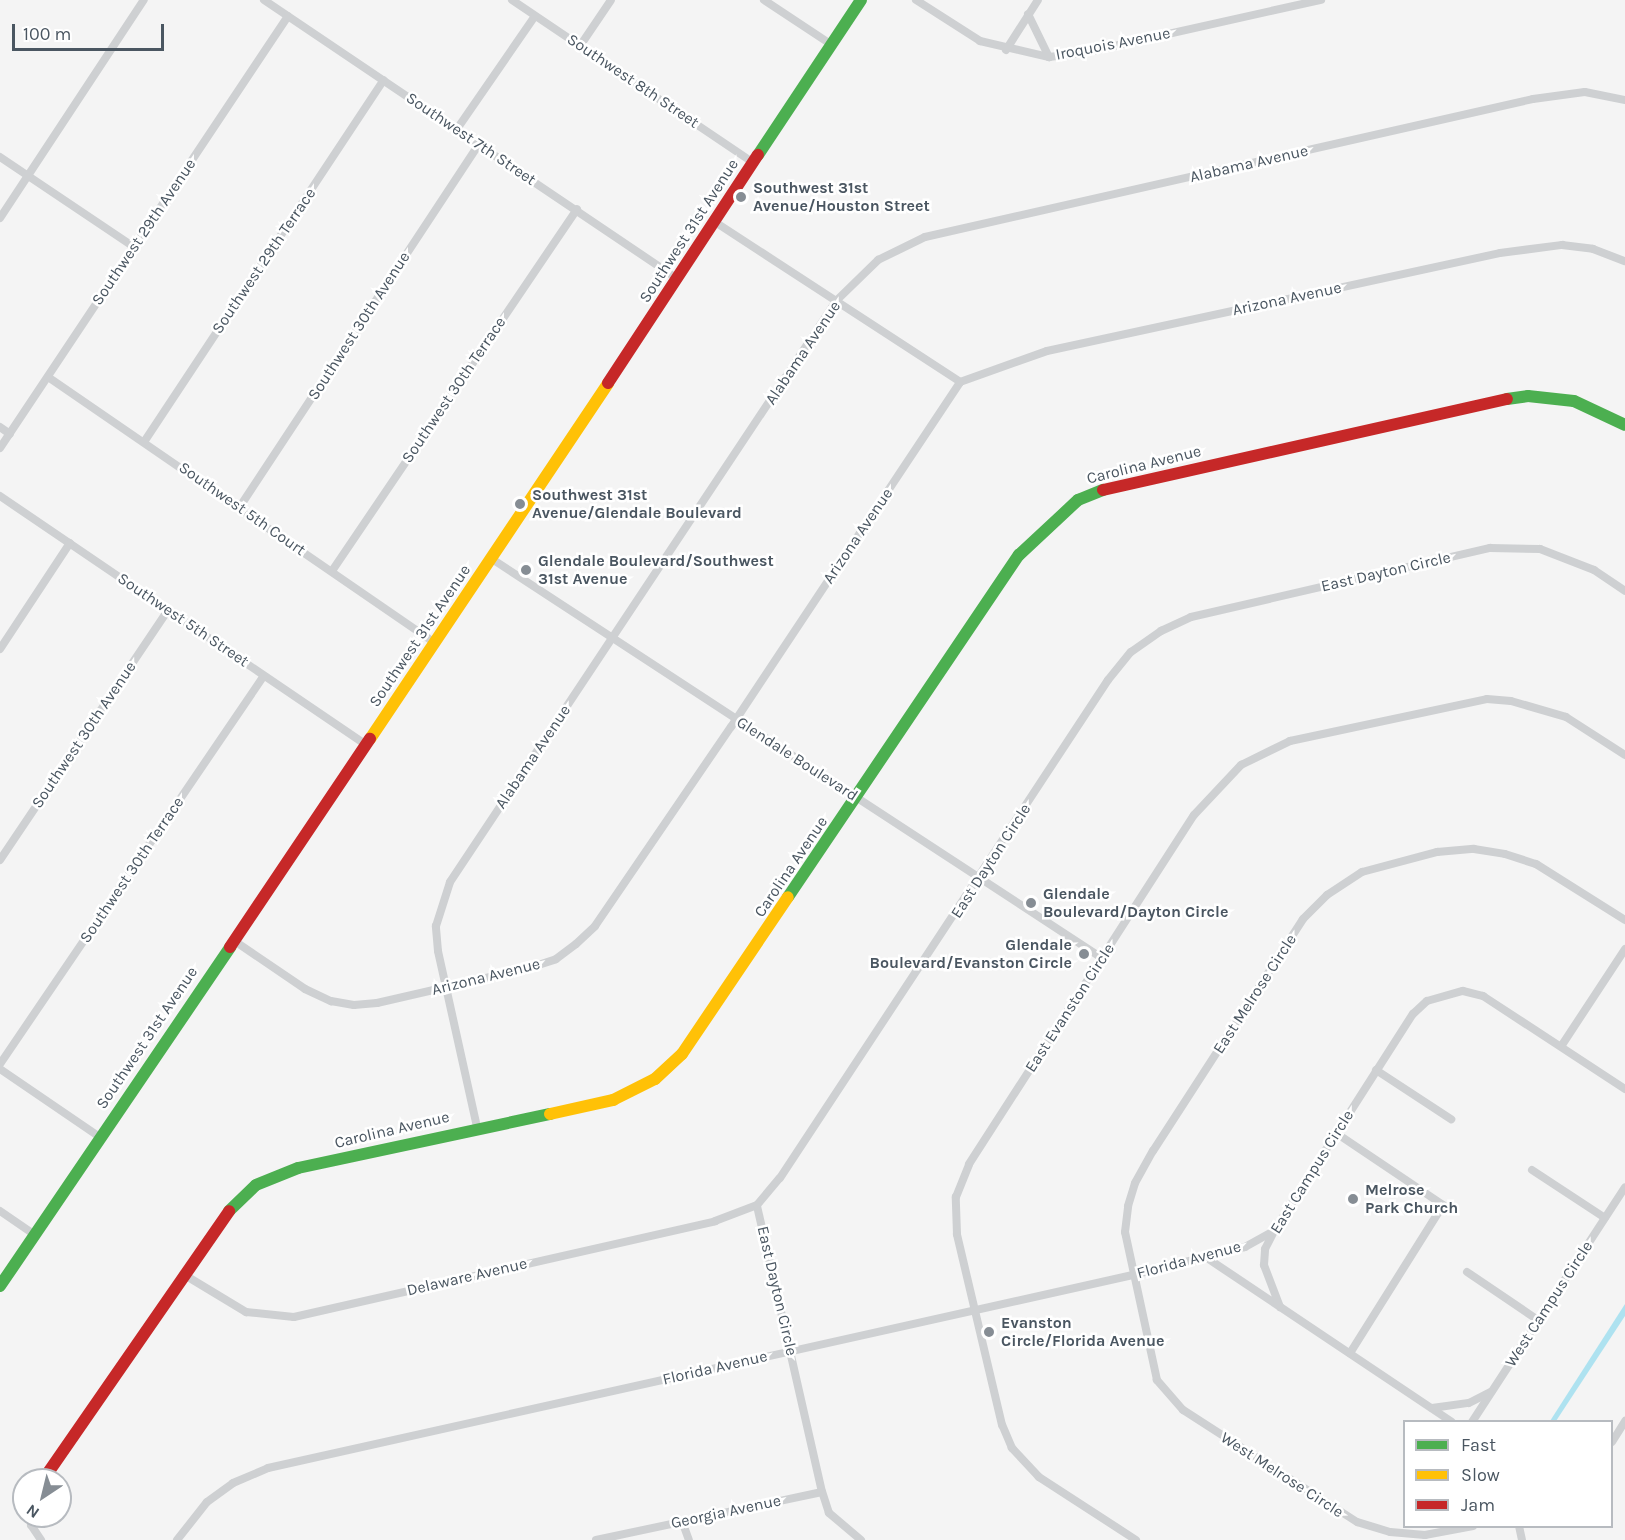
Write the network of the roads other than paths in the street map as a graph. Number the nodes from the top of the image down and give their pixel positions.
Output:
1 (144, 0) edge
2 (264, 0) edge
3 (512, 0) edge
4 (611, 0) edge
5 (764, 0) edge
6 (861, 0) edge
7 (916, 0) edge
8 (1038, 0) edge
9 (1321, 0) edge
10 (1028, 14) junction
11 (288, 16) junction
12 (535, 16) junction
13 (832, 45) junction
14 (580, 46) junction
15 (1006, 50) junction
16 (1049, 57) junction
17 (384, 80) junction
18 (1625, 99) edge
19 (457, 129) junction
20 (479, 144) junction
21 (0, 157) edge
22 (754, 162) junction
23 (28, 176) junction
24 (577, 209) junction
25 (0, 218) edge
26 (715, 222) junction
27 (134, 247) junction
28 (1625, 261) edge
29 (677, 279) junction
30 (836, 301) junction
31 (48, 377) junction
32 (960, 382) junction
33 (1625, 425) edge
34 (0, 427) edge
35 (10, 434) junction
36 (144, 442) junction
37 (0, 448) edge
38 (0, 496) edge
39 (239, 507) junction
40 (70, 543) junction
41 (492, 559) junction
42 (332, 571) junction
43 (1625, 591) edge
44 (168, 610) junction
45 (613, 638) junction
46 (435, 643) junction
47 (0, 649) edge
48 (264, 676) junction
49 (736, 719) junction
50 (365, 744) junction
51 (1625, 755) edge
52 (858, 798) junction
53 (0, 860) edge
54 (980, 878) junction
55 (1625, 920) edge
56 (233, 940) junction
57 (1625, 949) edge
58 (1102, 958) junction
59 (447, 988) junction
60 (1562, 1045) junction
61 (0, 1064) edge
62 (0, 1069) edge
63 (1376, 1070) junction
64 (1625, 1089) edge
65 (1451, 1119) dead end
66 (477, 1127) junction
67 (1336, 1134) junction
68 (101, 1137) junction
69 (1532, 1170) dead end
70 (1625, 1187) edge
71 (757, 1205) junction
72 (0, 1211) edge
73 (1605, 1218) junction
74 (1274, 1231) junction
75 (35, 1235) junction
76 (1204, 1256) junction
77 (1467, 1272) dead end
78 (183, 1274) junction
79 (1133, 1275) junction
80 (0, 1286) edge
81 (1280, 1307) junction
82 (977, 1309) junction
83 (1538, 1320) junction
84 (790, 1352) junction
85 (1350, 1353) junction
86 (1491, 1392) junction
87 (1171, 1398) joint
88 (1432, 1408) junction
89 (1449, 1420) edge
90 (1473, 1420) edge
91 (1625, 1421) edge
92 (1613, 1439) edge
93 (51, 1468) edge
94 (822, 1492) junction
95 (682, 1521) junction
96 (1467, 1528) edge
97 (177, 1540) edge
98 (596, 1540) edge
99 (689, 1540) edge
100 (861, 1540) edge
101 (1136, 1540) edge

1 - 23 street
2 - 11 street, Southwest 7th Street
3 - 12 street, Southwest 8th Street
4 - 14 street
5 - 13 street
6 - 13 street, Southwest 31st Avenue
7 - 15 street, Iroquois Avenue
8 - 10 street
9 - 16 street, Iroquois Avenue
10 - 15 street
10 - 16 street
11 - 17 street, Southwest 7th Street
11 - 27 street, Southwest 29th Avenue
12 - 14 street, Southwest 8th Street
12 - 19 street
13 - 22 street, Southwest 31st Avenue
14 - 22 street, Southwest 8th Street
15 - 16 street, Iroquois Avenue
17 - 19 street, Southwest 7th Street
17 - 36 street, Southwest 29th Terrace
18 - 30 street, Alabama Avenue
19 - 20 street, Southwest 7th Street
20 - 24 street, Southwest 7th Street
20 - 39 street, Southwest 30th Avenue
21 - 23 street
22 - 26 street, Southwest 31st Avenue
23 - 25 street
23 - 27 street
24 - 29 street, Southwest 7th Street
24 - 42 street, Southwest 30th Terrace
26 - 29 street, Southwest 31st Avenue
26 - 30 street
27 - 31 street, Southwest 29th Avenue
28 - 32 street, Arizona Avenue
29 - 41 street, Southwest 31st Avenue
30 - 32 street
30 - 45 street, Alabama Avenue
31 - 35 street, Southwest 29th Avenue
31 - 36 street, Southwest 5th Court
32 - 49 street, Arizona Avenue
33 - 52 street, Carolina Avenue
34 - 35 street
35 - 37 street, Southwest 29th Avenue
36 - 39 street, Southwest 5th Court
38 - 40 street, Southwest 5th Street
39 - 42 street, Southwest 5th Court
40 - 44 street, Southwest 5th Street
40 - 47 street
41 - 45 street, Glendale Boulevard
41 - 46 street, Southwest 31st Avenue
42 - 46 street, Southwest 5th Court
43 - 54 street, East Dayton Circle
44 - 48 street, Southwest 5th Street
44 - 53 street, Southwest 30th Avenue
45 - 49 street, Glendale Boulevard
45 - 59 street, Alabama Avenue
46 - 50 street, Southwest 31st Avenue
48 - 50 street, Southwest 5th Street
48 - 61 street, Southwest 30th Terrace
49 - 52 street, Glendale Boulevard
49 - 59 street, Arizona Avenue
50 - 56 street, Southwest 31st Avenue
51 - 58 street, East Evanston Circle
52 - 54 street, Glendale Boulevard
52 - 66 street, Carolina Avenue
54 - 58 street, Glendale Boulevard
54 - 71 street, East Dayton Circle
55 - 79 street, East Melrose Circle
56 - 59 street, Arizona Avenue
56 - 68 street, Southwest 31st Avenue
57 - 60 street
58 - 82 street, East Evanston Circle
59 - 66 street, Alabama Avenue
60 - 63 street, East Campus Circle
60 - 64 street
62 - 68 street
63 - 65 street
63 - 67 street, East Campus Circle
66 - 78 street, Carolina Avenue
67 - 74 street, East Campus Circle
67 - 85 street
68 - 75 street, Southwest 31st Avenue
69 - 73 street
70 - 73 street, West Campus Circle
71 - 78 street, Delaware Avenue
71 - 84 street, East Dayton Circle
72 - 75 street
73 - 83 street, West Campus Circle
74 - 76 street, Florida Avenue
74 - 81 street, East Campus Circle
75 - 80 street, Southwest 31st Avenue
76 - 79 street, Florida Avenue
76 - 81 street
77 - 83 street
78 - 93 street, Carolina Avenue
79 - 82 street, Florida Avenue
79 - 87 street, East Melrose Circle
81 - 85 street
82 - 84 street, Florida Avenue
82 - 101 street, East Evanston Circle
83 - 86 street, West Campus Circle
84 - 94 street, East Dayton Circle
84 - 97 street, Florida Avenue
85 - 88 street
86 - 88 street
86 - 90 street, West Campus Circle
87 - 96 street, West Melrose Circle
88 - 89 street
91 - 92 street
94 - 95 street, Georgia Avenue
94 - 100 street, East Dayton Circle
95 - 98 street, Georgia Avenue
95 - 99 street

